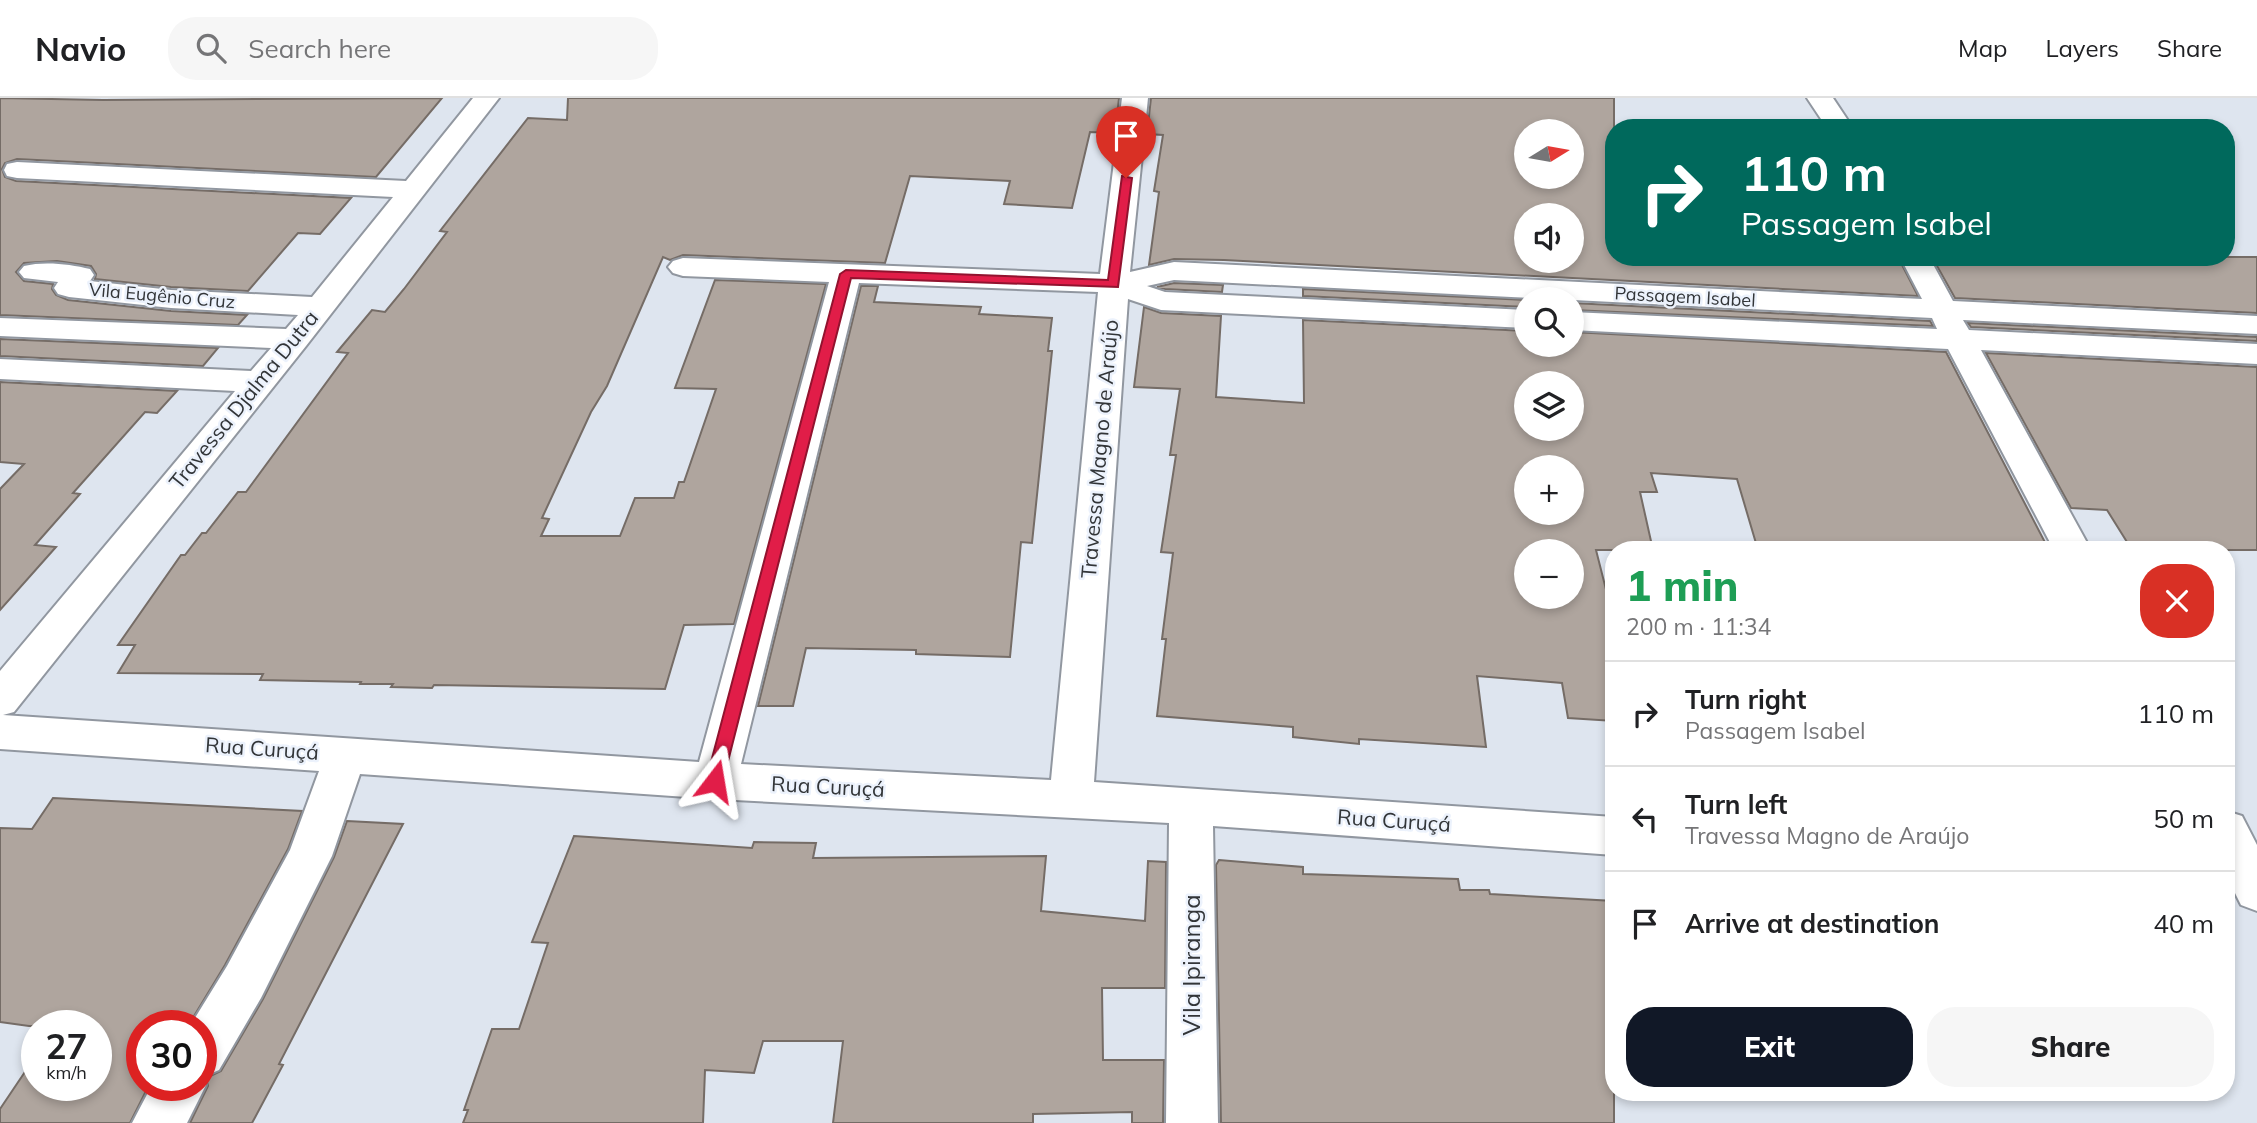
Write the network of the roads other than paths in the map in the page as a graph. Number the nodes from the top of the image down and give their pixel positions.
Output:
1 (486, 98) edge
2 (1135, 98) edge
3 (1820, 98) edge
4 (1834, 119) edge
5 (17, 170) dead end
6 (414, 190) junction
7 (1919, 266) edge
8 (683, 267) dead end
9 (34, 272) dead end
10 (846, 274) junction
11 (1114, 284) junction
12 (319, 307) junction
13 (1943, 310) junction
14 (1514, 318) edge
15 (1584, 322) edge
16 (2257, 325) edge
17 (0, 327) edge
18 (295, 340) junction
19 (1960, 340) junction
20 (2257, 354) edge
21 (0, 369) edge
22 (260, 382) junction
23 (2068, 541) edge
24 (0, 700) edge
25 (0, 732) edge
26 (346, 754) junction
27 (715, 781) junction
28 (1071, 801) junction
29 (1191, 806) junction
30 (1605, 835) edge
31 (217, 1026) edge
32 (171, 1101) edge
33 (158, 1123) edge
34 (1192, 1123) edge

1 - 6 street, Travessa Djalma Dutra
2 - 11 street, Travessa Magno de Araújo
3 - 4 street
5 - 6 street
6 - 12 street, Travessa Djalma Dutra
7 - 13 street
8 - 10 street, Passagem Isabel
9 - 12 street, Vila Eugênio Cruz
10 - 11 street, Passagem Isabel
10 - 27 street
11 - 13 street, Passagem Isabel
11 - 14 street, Passagem Isabel
11 - 28 street, Travessa Magno de Araújo
12 - 18 street, Travessa Djalma Dutra
13 - 16 street, Passagem Isabel
13 - 19 street
15 - 19 street, Passagem Isabel
17 - 18 street
18 - 22 street, Travessa Djalma Dutra
19 - 20 street, Passagem Isabel
19 - 23 street
21 - 22 street
22 - 24 street, Travessa Djalma Dutra
25 - 26 street, Rua Curuçá
26 - 27 street, Rua Curuçá
26 - 31 street
27 - 28 street, Rua Curuçá
28 - 29 street, Rua Curuçá
29 - 30 street, Rua Curuçá
29 - 34 street, Vila Ipiranga
32 - 33 street

